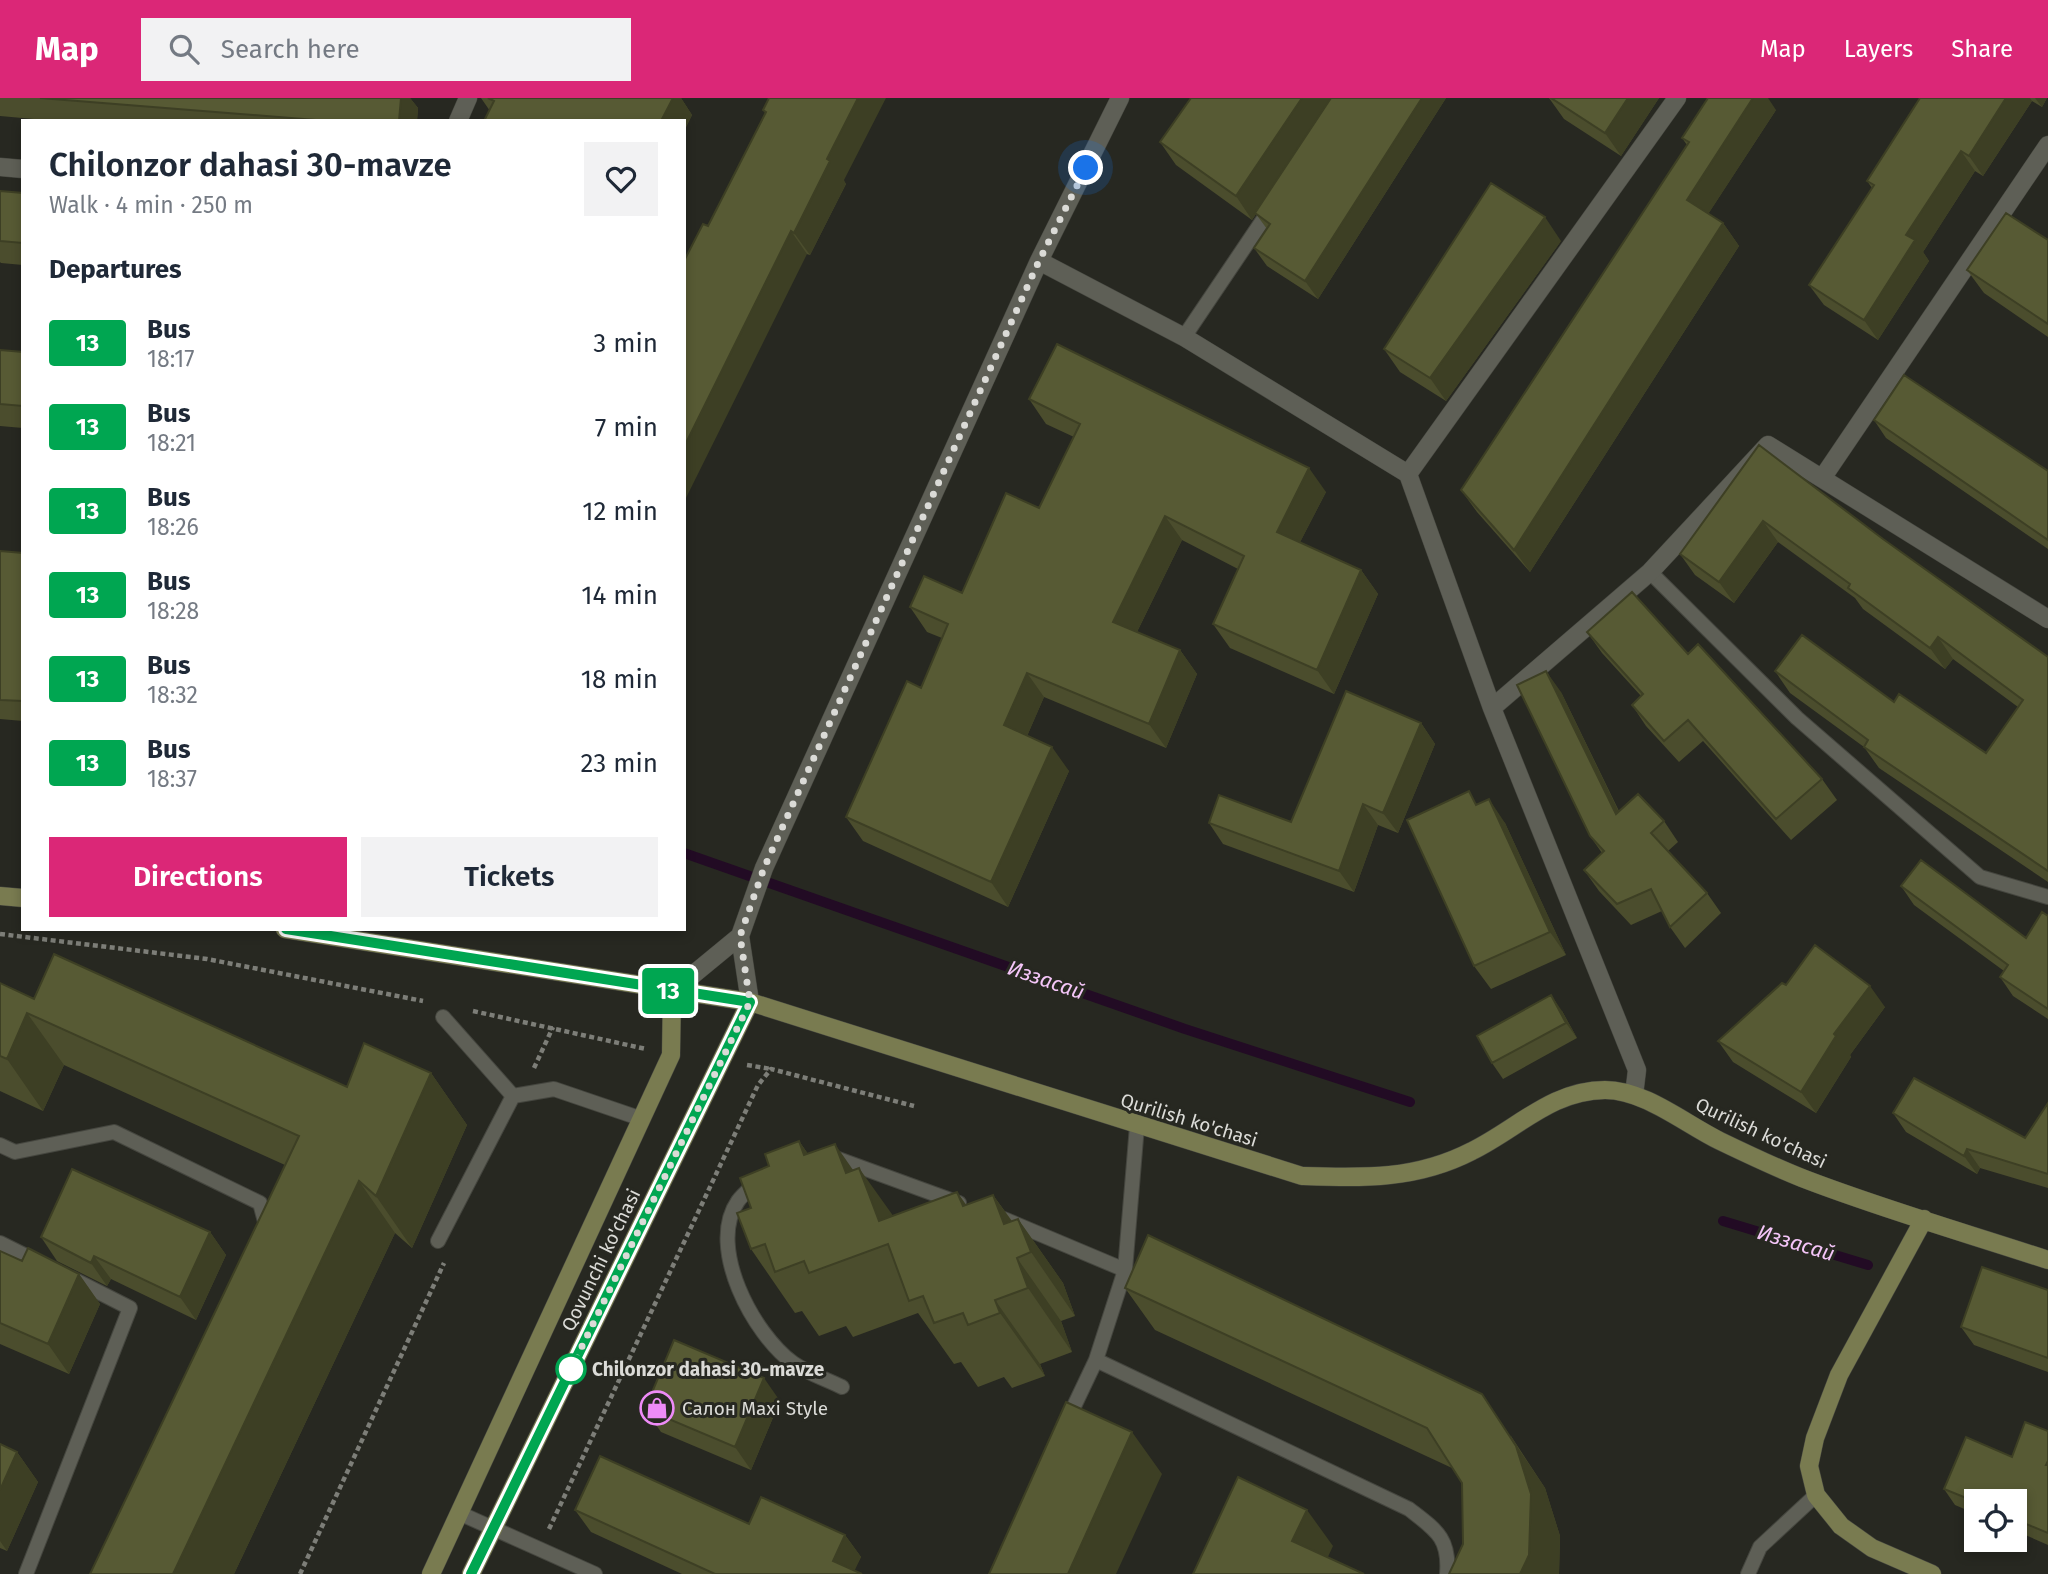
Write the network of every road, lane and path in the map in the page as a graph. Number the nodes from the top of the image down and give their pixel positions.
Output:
1 (468, 98) edge
2 (1120, 98) edge
3 (1677, 98) edge
4 (459, 119) edge
5 (2048, 145) edge
6 (0, 167) edge
7 (21, 169) edge
8 (1276, 201) edge
9 (1039, 261) junction
10 (1184, 337) junction
11 (1408, 474) junction
12 (1823, 477) junction
13 (1650, 572) junction
14 (2048, 619) edge
15 (1492, 708) junction
16 (0, 896) edge
17 (2048, 897) edge
18 (21, 898) edge
19 (297, 931) edge
20 (0, 934) edge
21 (740, 936) junction
22 (672, 992) junction
23 (750, 1002) junction
24 (433, 1003) dead end
25 (460, 1009) dead end
26 (443, 1017) dead end
27 (553, 1027) junction
28 (641, 1048) dead end
29 (745, 1065) dead end
30 (771, 1069) junction
31 (530, 1077) dead end
32 (1634, 1095) junction
33 (513, 1096) junction
34 (914, 1106) dead end
35 (642, 1119) junction
36 (1137, 1126) junction
37 (0, 1145) edge
38 (815, 1155) edge
39 (764, 1175) edge
40 (970, 1207) edge
41 (994, 1215) edge
42 (1924, 1219) junction
43 (438, 1241) dead end
44 (0, 1243) edge
45 (262, 1247) edge
46 (450, 1251) dead end
47 (2048, 1260) edge
48 (1125, 1270) junction
49 (1096, 1360) junction
50 (842, 1387) dead end
51 (1062, 1431) edge
52 (1816, 1494) junction
53 (459, 1513) junction
54 (493, 1528) junction
55 (540, 1549) junction
56 (26, 1574) edge
57 (300, 1574) edge
58 (431, 1574) edge
59 (471, 1574) edge
60 (595, 1574) edge
61 (1447, 1574) edge
62 (1748, 1574) edge
63 (1932, 1574) edge

1 - 4 street
2 - 9 street
3 - 11 street
5 - 12 street
6 - 7 street
8 - 10 lane
9 - 10 street
9 - 21 street
10 - 11 street
11 - 15 street
12 - 13 street
12 - 14 street
13 - 15 street
13 - 17 lane
15 - 32 street
16 - 18 street
19 - 22 street, Qurilish ko'chasi
20 - 24 path
21 - 22 street
21 - 23 street
22 - 23 street, Qurilish ko'chasi
22 - 35 street, Qovunchi ko'chasi
23 - 36 street, Qurilish ko'chasi
23 - 54 street, Qovunchi ko'chasi
25 - 27 path
26 - 33 lane
27 - 28 path
27 - 31 path
29 - 30 path
30 - 34 path
30 - 55 path
32 - 36 street, Qurilish ko'chasi
32 - 42 street, Qurilish ko'chasi
33 - 35 lane
33 - 43 lane
35 - 53 street, Qovunchi ko'chasi
36 - 48 lane
37 - 45 lane
38 - 40 lane
39 - 50 lane
41 - 48 lane
42 - 47 street, Qurilish ko'chasi
42 - 52 street
44 - 56 lane
46 - 57 path
48 - 49 lane
49 - 51 lane
49 - 61 lane
52 - 62 lane
52 - 63 street
53 - 54 lane
53 - 58 street, Qovunchi ko'chasi
54 - 55 lane
54 - 59 street, Qovunchi ko'chasi
55 - 60 lane

